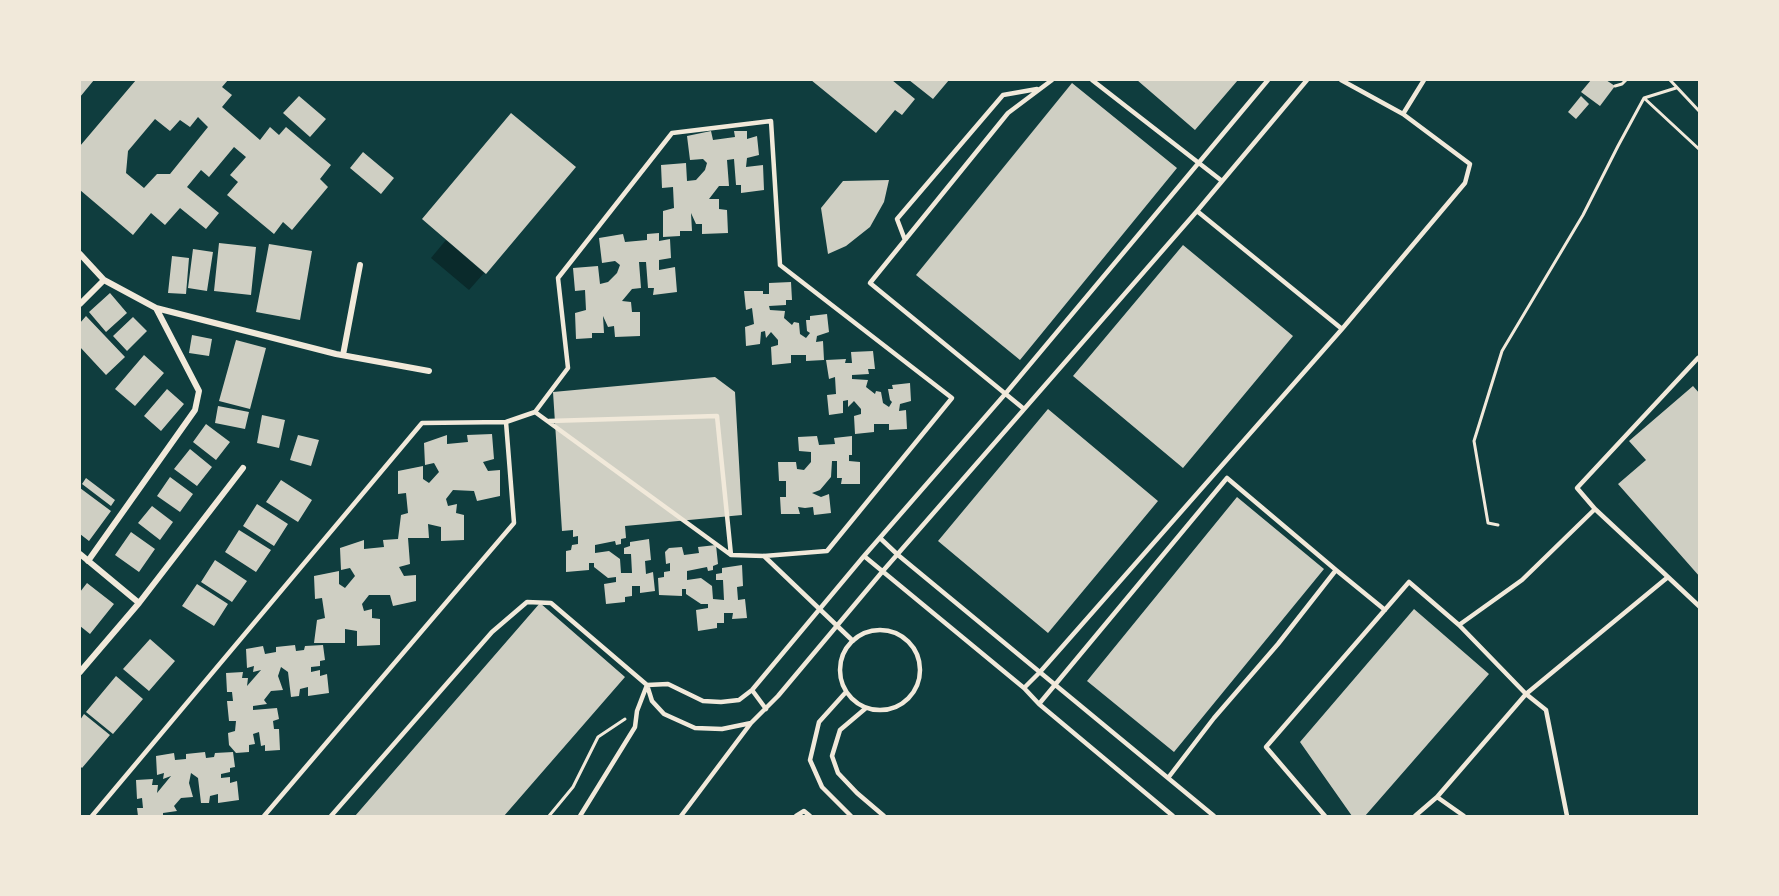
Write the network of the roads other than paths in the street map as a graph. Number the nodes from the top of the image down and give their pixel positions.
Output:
1 (1052, 80) edge
2 (1092, 80) edge
3 (1268, 80) edge
4 (1307, 80) edge
5 (1341, 80) edge
6 (1424, 80) edge
7 (1040, 89) junction
8 (1403, 114) junction
9 (1198, 162) junction
10 (1222, 182) junction
11 (1197, 211) junction
12 (905, 240) junction
13 (80, 254) edge
14 (360, 265) dead end
15 (104, 280) junction
16 (80, 304) edge
17 (156, 308) junction
18 (1342, 329) junction
19 (343, 355) junction
20 (1700, 360) edge
21 (429, 371) dead end
22 (1005, 393) junction
23 (1024, 409) junction
24 (535, 412) junction
25 (549, 421) junction
26 (506, 422) junction
27 (243, 468) dead end
28 (1595, 509) junction
29 (880, 538) junction
30 (80, 554) edge
31 (731, 555) junction
32 (864, 555) junction
33 (898, 555) junction
34 (764, 556) junction
35 (88, 561) junction
36 (1336, 570) junction
37 (882, 572) junction
38 (1668, 577) junction
39 (139, 603) junction
40 (1700, 607) edge
41 (1385, 610) junction
42 (1459, 625) junction
43 (853, 641) junction
44 (80, 672) edge
45 (1040, 672) junction
46 (1055, 684) junction
47 (647, 685) junction
48 (1024, 688) junction
49 (752, 690) junction
50 (846, 692) junction
51 (1526, 694) junction
52 (1039, 704) junction
53 (866, 708) junction
54 (766, 709) junction
55 (751, 723) junction
56 (1168, 778) junction
57 (1437, 797) junction
58 (92, 816) edge
59 (264, 816) edge
60 (331, 816) edge
61 (580, 816) edge
62 (681, 816) edge
63 (796, 816) edge
64 (810, 816) edge
65 (851, 816) edge
66 (884, 816) edge
67 (1173, 816) edge
68 (1214, 816) edge
69 (1324, 816) edge
70 (1415, 816) edge
71 (1464, 816) edge
72 (1567, 816) edge

1 - 7 lane
2 - 9 lane
3 - 9 lane
4 - 10 lane
5 - 8 lane
6 - 8 lane
7 - 12 lane
7 - 12 lane
8 - 18 lane
9 - 10 lane
9 - 22 lane
10 - 11 lane
11 - 18 lane
11 - 23 lane
12 - 22 lane
13 - 15 street
14 - 19 street
15 - 16 street
15 - 17 street
17 - 19 street
17 - 35 street
18 - 45 lane
19 - 21 street
20 - 28 lane
22 - 23 lane
22 - 29 lane
23 - 33 lane
24 - 25 lane
24 - 26 lane
24 - 34 lane
25 - 31 lane
25 - 31 lane
26 - 58 lane
26 - 59 lane
27 - 39 street
28 - 38 lane
28 - 42 lane
29 - 32 lane
29 - 33 lane
30 - 35 street
31 - 34 lane
32 - 37 lane
32 - 49 lane
33 - 37 lane
33 - 45 lane
34 - 43 lane
35 - 39 street
36 - 41 lane
36 - 46 lane
36 - 56 lane
37 - 48 lane
37 - 54 lane
38 - 40 lane
38 - 51 lane
39 - 44 street
41 - 42 lane
41 - 69 lane
42 - 51 lane
43 - 50 lane
43 - 53 lane
45 - 46 lane
45 - 48 lane
46 - 52 lane
46 - 56 lane
47 - 49 lane
47 - 55 lane
47 - 60 lane
47 - 61 lane
48 - 52 lane
49 - 54 lane
50 - 53 lane
50 - 65 lane
51 - 57 lane
51 - 72 lane
52 - 67 lane
53 - 66 lane
54 - 55 lane
55 - 62 lane
56 - 68 lane
57 - 70 lane
57 - 71 lane
63 - 64 lane

